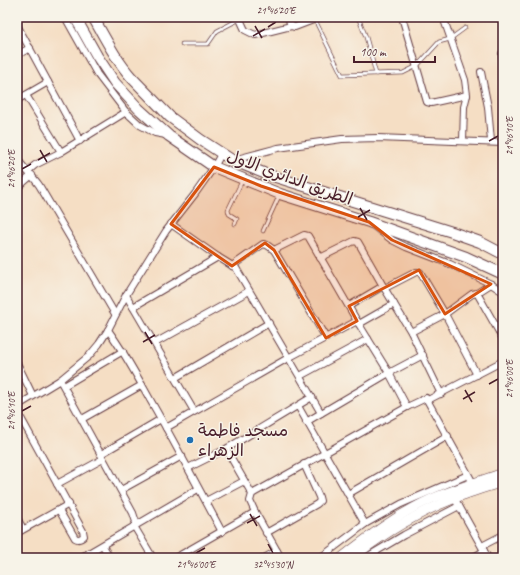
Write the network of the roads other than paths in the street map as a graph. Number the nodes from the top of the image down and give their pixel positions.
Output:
1 (65, 17) edge
2 (75, 17) edge
3 (107, 17) edge
4 (288, 17) edge
5 (358, 17) edge
6 (402, 17) edge
7 (443, 17) edge
8 (239, 18) edge
9 (94, 19) edge
10 (318, 19) edge
11 (17, 25) edge
12 (292, 26) junction
13 (465, 28) dead end
14 (450, 39) junction
15 (182, 44) dead end
16 (30, 48) junction
17 (17, 55) edge
18 (417, 66) junction
19 (481, 72) dead end
20 (376, 74) junction
21 (132, 78) junction
22 (48, 82) junction
23 (120, 89) junction
24 (26, 95) junction
25 (467, 95) junction
26 (17, 100) edge
27 (126, 112) junction
28 (169, 136) junction
29 (80, 141) junction
30 (463, 141) junction
31 (491, 141) junction
32 (503, 143) edge
33 (62, 152) junction
34 (221, 154) junction
35 (17, 158) edge
36 (232, 160) junction
37 (214, 167) junction
38 (20, 169) edge
39 (30, 173) junction
40 (243, 180) junction
41 (17, 188) edge
42 (280, 194) junction
43 (369, 222) junction
44 (171, 224) junction
45 (235, 224) dead end
46 (263, 231) dead end
47 (274, 250) junction
48 (503, 254) edge
49 (218, 257) junction
50 (320, 258) junction
51 (232, 266) junction
52 (503, 274) edge
53 (491, 284) junction
54 (384, 287) junction
55 (249, 291) junction
56 (503, 292) edge
57 (477, 293) junction
58 (126, 295) junction
59 (394, 304) junction
60 (348, 306) junction
61 (133, 307) junction
62 (115, 314) junction
63 (445, 314) junction
64 (269, 323) junction
65 (358, 323) junction
66 (108, 330) junction
67 (411, 332) junction
68 (326, 338) junction
69 (368, 339) junction
70 (503, 339) edge
71 (154, 343) junction
72 (123, 351) junction
73 (423, 355) junction
74 (288, 358) junction
75 (503, 361) edge
76 (17, 363) edge
77 (389, 374) junction
78 (477, 375) junction
79 (300, 376) junction
80 (175, 378) junction
81 (60, 380) junction
82 (142, 385) junction
83 (64, 386) junction
84 (441, 394) junction
85 (34, 396) junction
86 (312, 397) junction
87 (428, 400) junction
88 (17, 406) edge
89 (298, 406) junction
90 (407, 407) junction
91 (17, 411) edge
92 (194, 411) junction
93 (321, 413) junction
94 (82, 419) junction
95 (161, 419) junction
96 (306, 422) junction
97 (166, 428) junction
98 (448, 436) junction
99 (226, 449) junction
100 (325, 453) junction
101 (182, 456) junction
102 (102, 457) junction
103 (304, 464) junction
104 (188, 468) junction
105 (503, 473) edge
106 (244, 481) junction
107 (503, 482) edge
108 (57, 484) junction
109 (469, 484) junction
110 (121, 490) junction
111 (198, 490) junction
112 (252, 494) junction
113 (348, 494) junction
114 (206, 501) junction
115 (456, 502) junction
116 (69, 504) junction
117 (59, 510) junction
118 (254, 512) junction
119 (17, 518) edge
120 (365, 524) junction
121 (134, 526) junction
122 (23, 530) junction
123 (222, 532) junction
124 (17, 533) edge
125 (266, 533) junction
126 (503, 534) edge
127 (103, 546) junction
128 (483, 549) junction
129 (277, 551) junction
130 (354, 557) edge
131 (80, 558) edge
132 (110, 558) edge
133 (153, 558) edge
134 (175, 558) edge
135 (264, 558) edge
136 (281, 558) edge
137 (320, 558) edge
138 (341, 558) edge
139 (365, 558) edge
140 (472, 558) edge
141 (488, 558) edge

1 - 27 street
2 - 23 main road, الطريق الدائري الاول
3 - 9 lane
4 - 12 street
5 - 20 lane
6 - 18 street
7 - 14 street
8 - 12 street
8 - 15 lane
9 - 21 main road, الطريق الدائري الاول
10 - 12 street
10 - 20 lane
11 - 16 street
13 - 14 lane
14 - 18 lane
14 - 25 street
16 - 17 street
16 - 22 street
18 - 20 lane
18 - 25 street
19 - 31 street
21 - 23 main road
21 - 34 main road, الطريق الدائري الاول
22 - 24 street
22 - 29 street
23 - 28 main road, الطريق الدائري الاول
24 - 26 street
24 - 33 street
25 - 30 street
27 - 28 street
27 - 29 street
28 - 37 main road, الطريق الدائري الاول
29 - 33 street
30 - 31 street
30 - 36 street
31 - 32 street
33 - 39 street
34 - 36 main road, الطريق الدائري الاول
34 - 37 street
35 - 38 street
36 - 48 main road, الطريق الدائري الاول
37 - 40 main road, الطريق الدائري الاول
37 - 44 street
38 - 39 street
39 - 41 street
39 - 62 street
40 - 42 main road, الطريق الدائري الاول
40 - 45 lane
42 - 43 main road, الطريق الدائري الاول
42 - 46 lane
43 - 52 main road, الطريق الدائري الاول
43 - 53 street
44 - 49 street
44 - 58 street
47 - 50 street
47 - 51 street
47 - 68 street
49 - 51 street
49 - 61 street
50 - 54 street
50 - 60 street
51 - 55 street
53 - 56 street
53 - 57 street
54 - 59 street
54 - 60 street
54 - 63 street
55 - 64 street
55 - 71 street
57 - 63 street
57 - 70 street
58 - 61 street
58 - 62 street
59 - 65 street
59 - 67 street
60 - 65 street
61 - 71 street
62 - 66 street
63 - 67 street
63 - 78 street
64 - 74 street
64 - 80 street
65 - 68 street
65 - 69 street
66 - 72 street
66 - 81 street
67 - 73 street
68 - 74 street
69 - 77 street
69 - 79 street
71 - 80 street
72 - 82 street
72 - 83 street
73 - 77 street
73 - 84 street
74 - 79 street
74 - 92 street
75 - 78 street
76 - 85 street
77 - 90 street
77 - 93 street
78 - 84 street
79 - 86 street
80 - 92 street
81 - 83 street
81 - 85 street
82 - 94 street
82 - 95 street
83 - 94 street
84 - 87 street
85 - 88 street
86 - 89 street
86 - 93 street
87 - 90 street
87 - 98 street
89 - 96 street
89 - 99 street
90 - 100 street
91 - 108 street
92 - 97 street
93 - 96 street
94 - 102 street
95 - 97 street
95 - 102 street
96 - 100 street
97 - 101 street
98 - 109 street
98 - 113 street
99 - 104 street
99 - 106 street
100 - 103 street
100 - 113 street
101 - 104 street
101 - 110 street
102 - 108 street
102 - 110 street
103 - 112 street
103 - 125 street
104 - 111 street
105 - 109 main road
106 - 112 street
106 - 114 street
107 - 109 main road
108 - 116 street
109 - 115 main road
109 - 120 street
109 - 138 main road
110 - 121 street
111 - 114 street
111 - 121 street
112 - 118 street
113 - 120 street
114 - 123 street
115 - 128 street
115 - 130 main road
115 - 139 street
116 - 117 street
116 - 117 street
117 - 122 street
118 - 123 street
118 - 125 street
119 - 122 street
120 - 137 street
121 - 127 street
121 - 133 street
122 - 124 street
123 - 134 street
125 - 129 street
126 - 128 street
127 - 131 street
127 - 132 street
128 - 140 street
128 - 141 street
129 - 135 street
129 - 136 street

